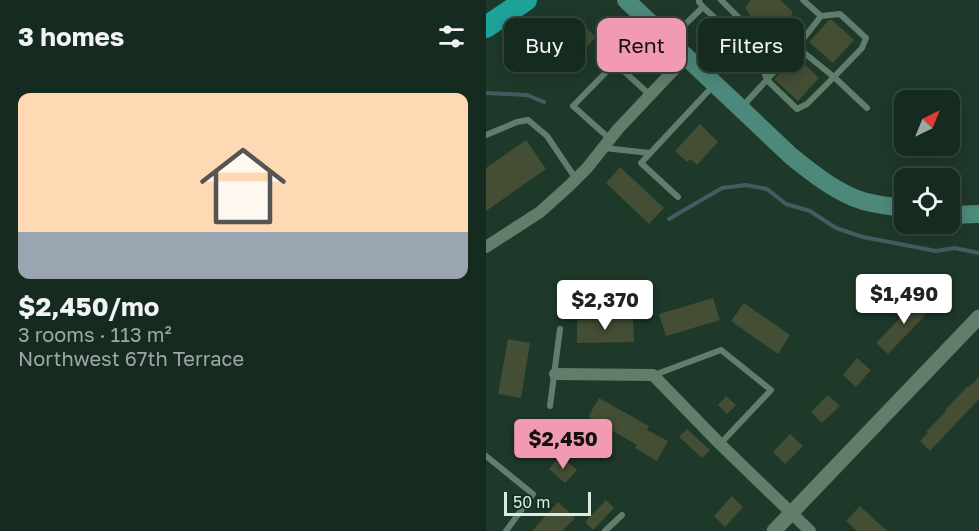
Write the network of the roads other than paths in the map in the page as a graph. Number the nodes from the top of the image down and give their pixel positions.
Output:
1 (526, 0) edge
2 (627, 0) edge
3 (699, 0) edge
4 (721, 0) edge
5 (803, 0) edge
6 (703, 7) junction
7 (821, 16) junction
8 (646, 18) edge
9 (739, 18) edge
10 (686, 24) edge
11 (486, 27) edge
12 (804, 38) edge
13 (804, 53) edge
14 (686, 57) edge
15 (672, 72) edge
16 (774, 72) edge
17 (834, 77) junction
18 (767, 80) junction
19 (714, 84) junction
20 (650, 95) junction
21 (740, 108) junction
22 (867, 108) dead end
23 (486, 135) edge
24 (607, 143) junction
25 (651, 153) junction
26 (576, 179) junction
27 (678, 197) dead end
28 (894, 206) edge
29 (979, 214) edge
30 (960, 215) edge
31 (486, 247) edge
32 (979, 317) edge
33 (560, 329) dead end
34 (555, 374) junction
35 (653, 375) junction
36 (550, 406) dead end
37 (720, 444) junction
38 (486, 456) edge
39 (791, 514) junction
40 (622, 515) dead end
41 (506, 531) edge
42 (605, 531) edge
43 (774, 531) edge
44 (810, 531) edge

1 - 11 highway
2 - 8 main road
3 - 6 lane
4 - 9 lane
5 - 7 lane
6 - 10 lane
6 - 18 lane
7 - 12 lane
7 - 17 lane
13 - 17 lane
14 - 19 main road
15 - 20 street
16 - 18 lane
17 - 18 lane
17 - 22 lane
18 - 21 lane
19 - 21 main road
19 - 25 lane
20 - 24 street
20 - 24 lane
21 - 28 main road
23 - 26 lane
24 - 25 lane
24 - 26 street
25 - 27 lane
26 - 31 street
29 - 30 main road
32 - 39 street
33 - 34 lane
34 - 35 street
34 - 36 lane
35 - 37 street
35 - 37 lane
37 - 39 street
38 - 41 lane
39 - 43 street
39 - 44 street
40 - 42 lane

